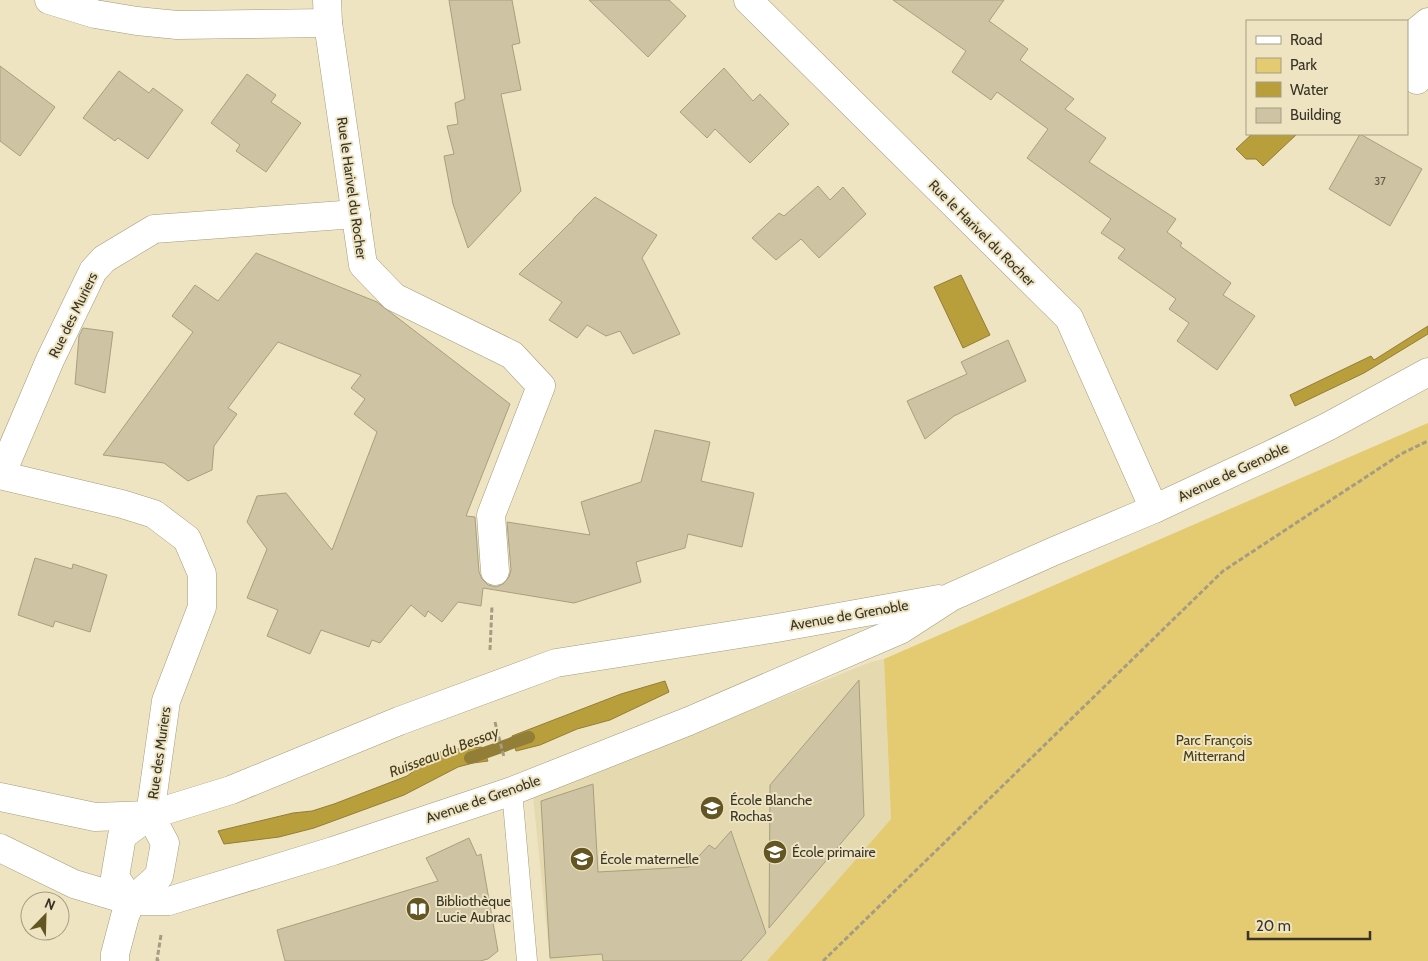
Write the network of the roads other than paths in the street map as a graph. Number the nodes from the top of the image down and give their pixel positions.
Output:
1 (50, 0) edge
2 (748, 0) edge
3 (327, 12) edge
4 (1428, 22) edge
5 (1417, 80) dead end
6 (356, 214) junction
7 (1428, 372) edge
8 (0, 475) edge
9 (1154, 509) junction
10 (495, 571) road end
11 (951, 597) junction
12 (512, 791) junction
13 (0, 798) edge
14 (150, 815) junction
15 (0, 848) edge
16 (131, 901) junction
17 (115, 961) edge
18 (527, 961) edge

1 - 3 street
2 - 9 street, Rue le Harivel du Rocher
3 - 6 street, Rue le Harivel du Rocher
4 - 5 street
6 - 8 street, Rue des Muriers
6 - 10 street, Rue le Harivel du Rocher
7 - 9 street, Avenue de Grenoble
8 - 14 street, Rue des Muriers
9 - 11 street, Avenue de Grenoble
11 - 12 street, Avenue de Grenoble
11 - 14 street, Avenue de Grenoble
12 - 16 street, Avenue de Grenoble
12 - 18 lane
13 - 14 street, Avenue de Grenoble
14 - 16 street
14 - 16 street
15 - 16 street, Avenue de Grenoble
16 - 17 street

